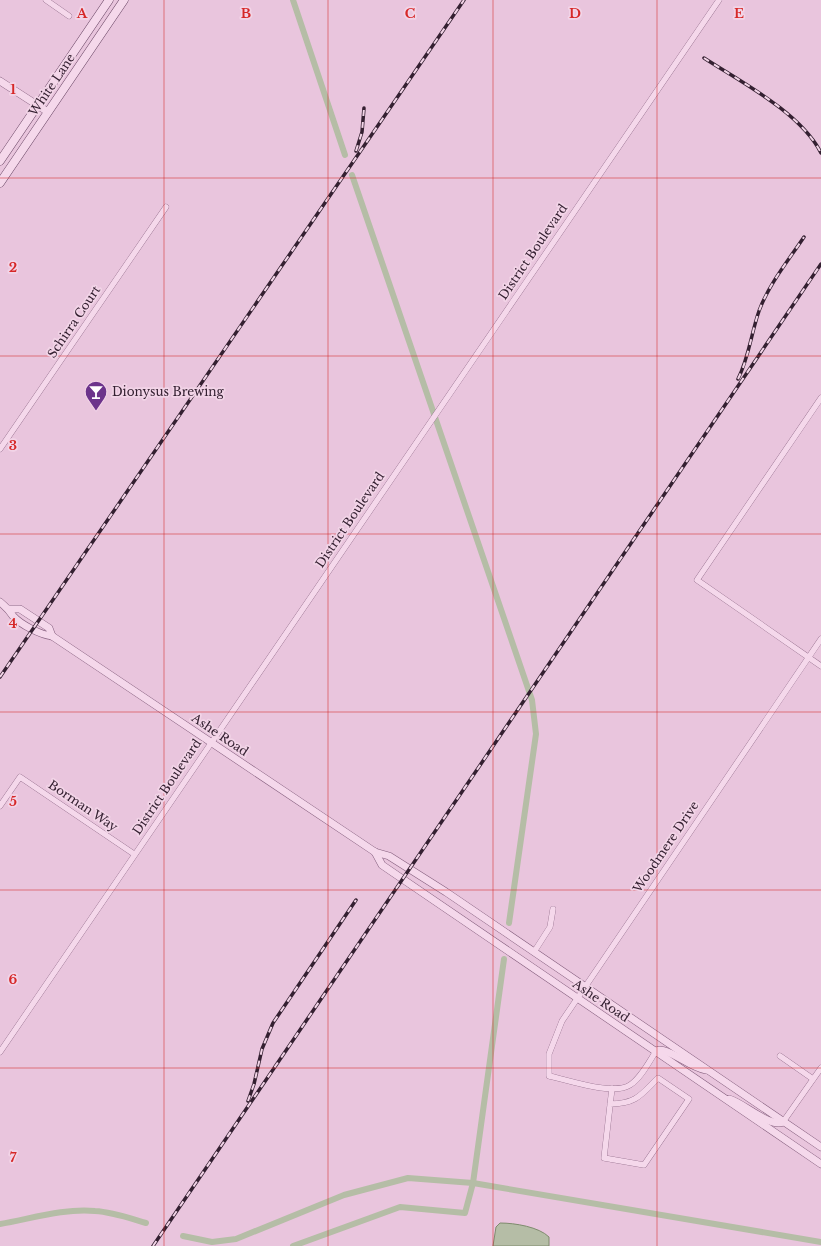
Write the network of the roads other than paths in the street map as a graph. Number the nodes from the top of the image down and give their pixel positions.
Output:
1 (46, 0) edge
2 (109, 0) edge
3 (124, 0) edge
4 (719, 0) edge
5 (69, 16) dead end
6 (0, 81) edge
7 (37, 106) junction
8 (48, 112) junction
9 (0, 161) edge
10 (0, 183) edge
11 (166, 207) dead end
12 (821, 398) edge
13 (0, 449) edge
14 (0, 602) edge
15 (9, 609) junction
16 (52, 636) junction
17 (821, 639) edge
18 (808, 657) junction
19 (821, 666) edge
20 (210, 742) junction
21 (0, 806) edge
22 (375, 852) junction
23 (134, 854) junction
24 (553, 909) dead end
25 (534, 952) junction
26 (585, 986) junction
27 (577, 998) junction
28 (656, 1051) junction
29 (0, 1052) edge
30 (780, 1056) dead end
31 (821, 1068) edge
32 (710, 1071) junction
33 (813, 1079) junction
34 (612, 1088) junction
35 (723, 1097) junction
36 (610, 1104) junction
37 (783, 1122) junction
38 (821, 1147) edge
39 (821, 1164) edge

1 - 5 street
2 - 7 main road, White Lane
3 - 8 main road, White Lane
4 - 20 street, District Boulevard
6 - 7 street
7 - 8 street
7 - 9 main road, White Lane
8 - 10 main road, White Lane
11 - 13 street, Schirra Court
12 - 18 street
14 - 15 street, Ashe Road
15 - 16 street, Ashe Road
15 - 16 street, Ashe Road
16 - 20 street, Ashe Road
17 - 18 street, Woodmere Drive
18 - 19 street
18 - 26 street, Woodmere Drive
20 - 22 street, Ashe Road
20 - 23 street, District Boulevard
21 - 23 street, Borman Way
22 - 25 street, Ashe Road
22 - 27 street, Ashe Road
23 - 29 street, District Boulevard
24 - 25 street
25 - 26 street, Ashe Road
26 - 27 street, Woodmere Drive
26 - 32 street, Ashe Road
27 - 28 street, Ashe Road
27 - 34 street, Woodmere Drive
28 - 32 street
28 - 34 street
28 - 35 street, Ashe Road
30 - 33 street
31 - 33 street
32 - 37 street, Ashe Road
33 - 37 street
34 - 36 street
35 - 37 street
35 - 39 street, Ashe Road
36 - 36 street
37 - 38 street, Ashe Road

